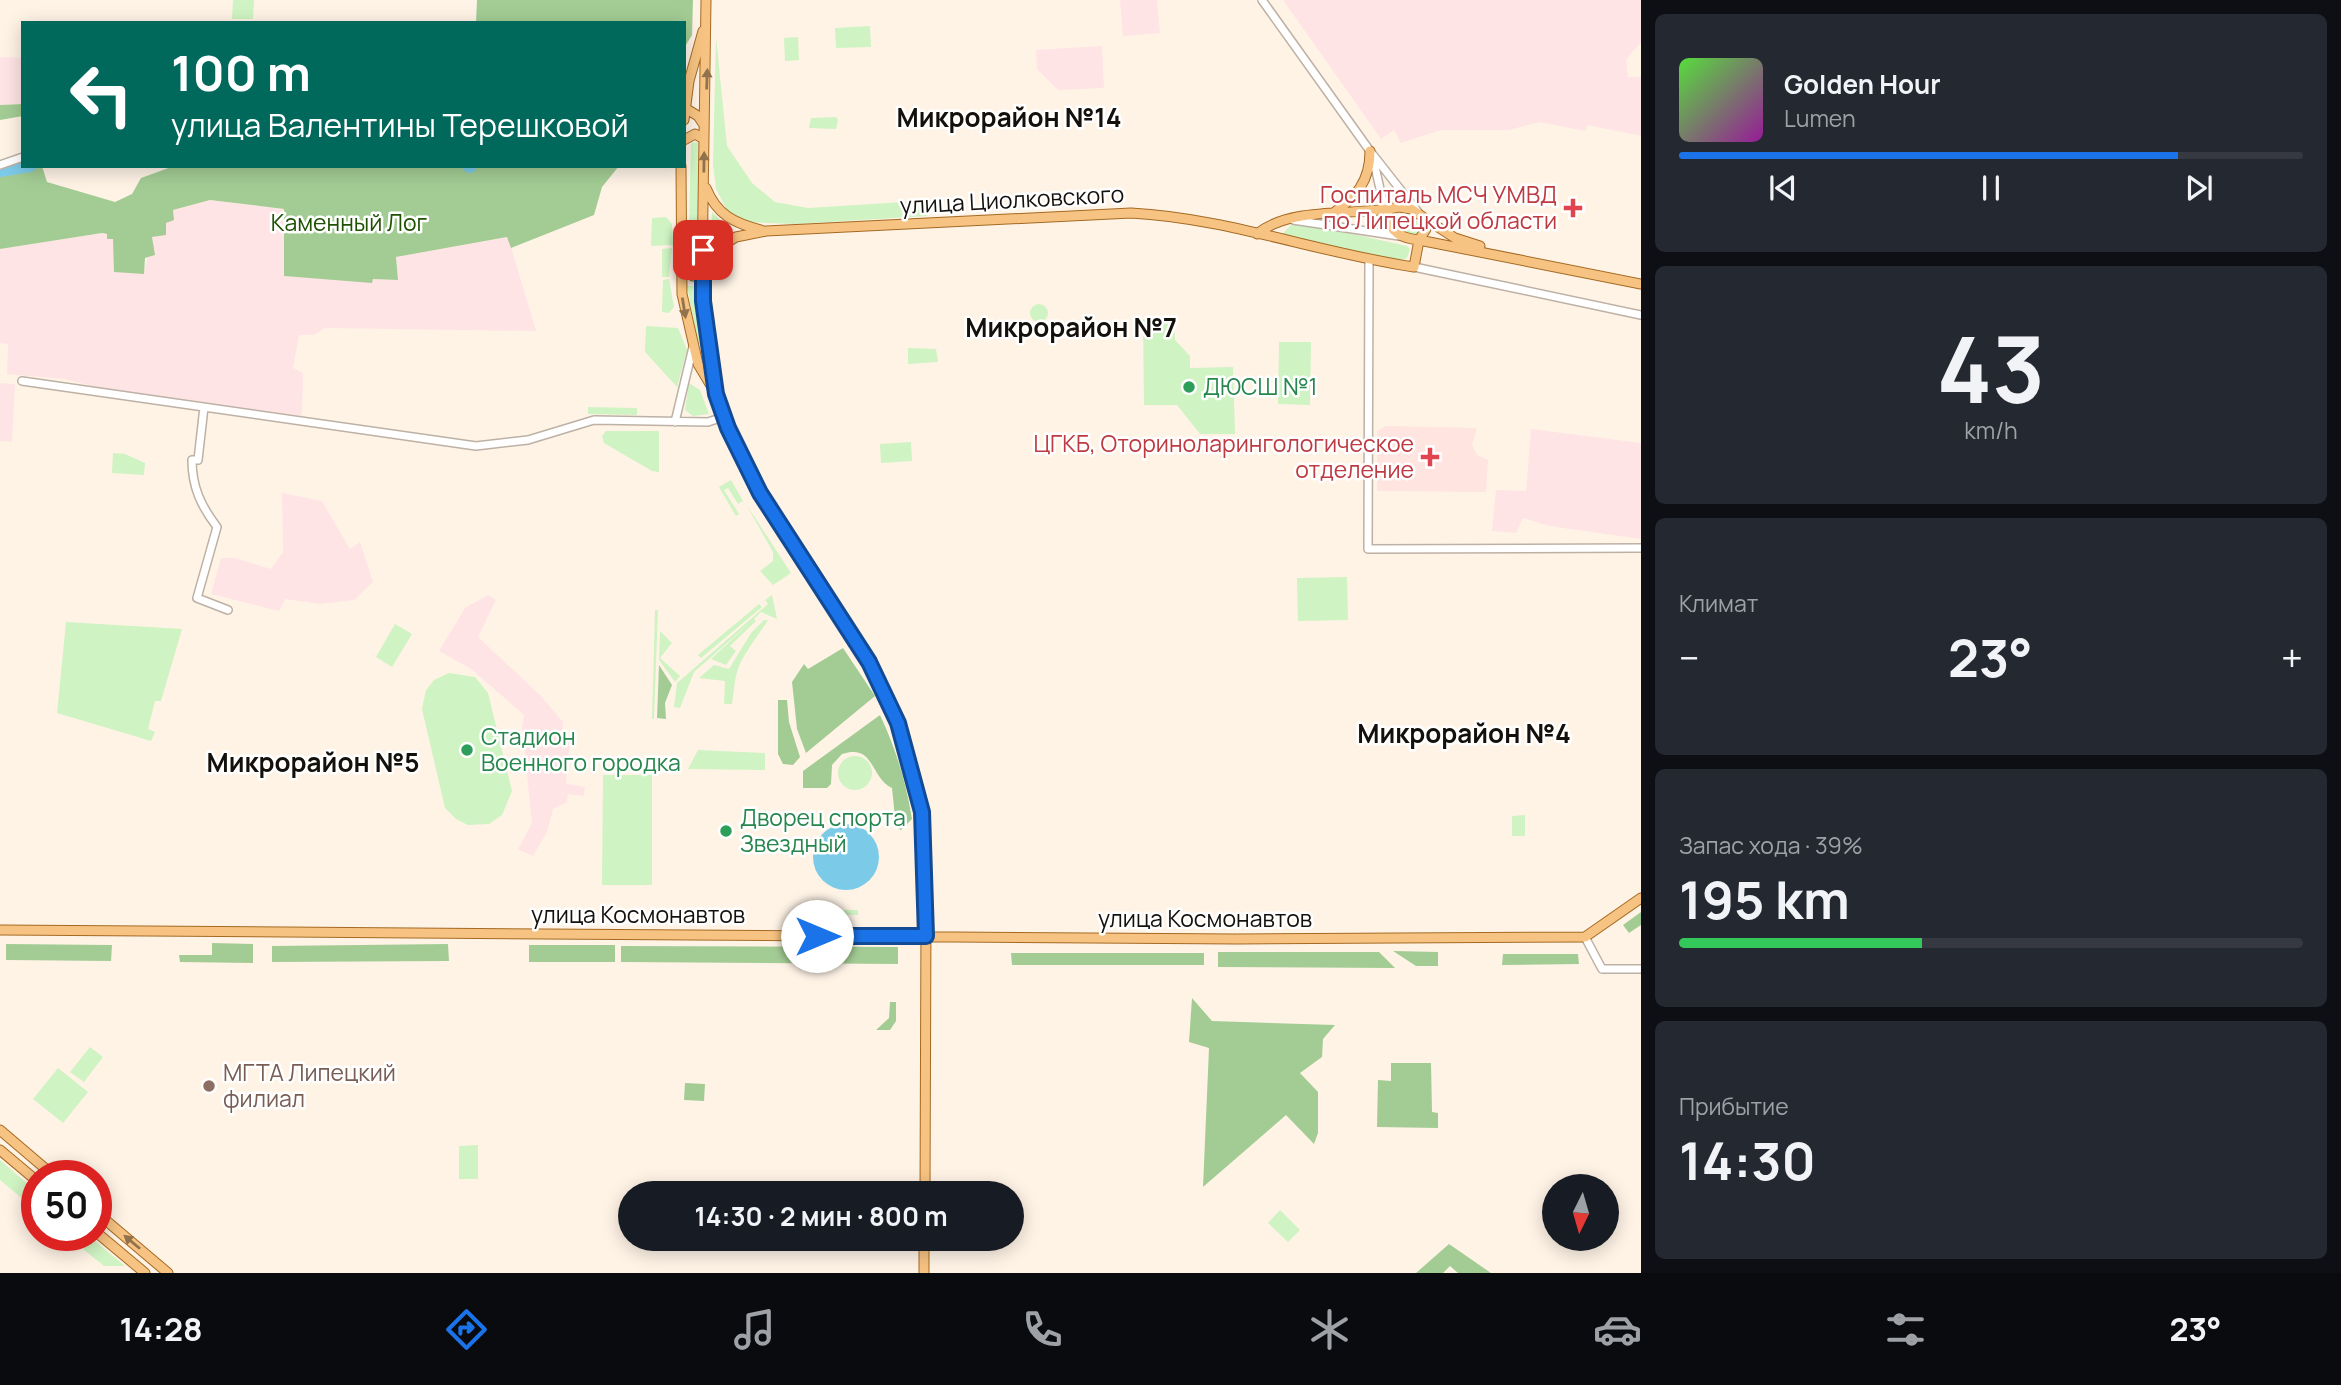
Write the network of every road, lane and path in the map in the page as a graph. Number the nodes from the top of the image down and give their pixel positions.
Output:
1 (706, 0) edge
2 (1262, 0) edge
3 (706, 15) junction
4 (686, 104) edge
5 (686, 109) edge
6 (704, 127) junction
7 (686, 139) edge
8 (704, 139) junction
9 (1370, 151) junction
10 (21, 158) edge
11 (0, 165) edge
12 (681, 168) edge
13 (704, 184) junction
14 (1390, 209) junction
15 (1421, 214) junction
16 (1331, 215) junction
17 (1286, 218) junction
18 (766, 231) junction
19 (1257, 234) junction
20 (1399, 236) junction
21 (1419, 240) junction
22 (1511, 257) junction
23 (1369, 260) junction
24 (1414, 267) junction
25 (681, 269) junction
26 (702, 272) junction
27 (1641, 284) edge
28 (1641, 315) edge
29 (693, 346) junction
30 (22, 381) dead end
31 (716, 394) junction
32 (204, 408) junction
33 (678, 408) junction
34 (723, 417) junction
35 (675, 422) junction
36 (693, 422) junction
37 (1641, 548) edge
38 (228, 610) dead end
39 (1641, 898) edge
40 (0, 930) edge
41 (926, 936) junction
42 (1586, 937) junction
43 (1641, 969) edge
44 (0, 1130) edge
45 (0, 1150) edge
46 (35, 1160) edge
47 (21, 1168) edge
48 (925, 1181) edge
49 (112, 1225) edge
50 (112, 1245) edge
51 (924, 1251) edge
52 (156, 1262) junction
53 (146, 1273) edge
54 (168, 1273) edge
55 (924, 1273) edge

1 - 3 main road
2 - 9 street
3 - 4 main road
6 -> 3 main road
5 - 6 main road
6 - 8 main road
7 - 8 main road
13 -> 8 main road
9 - 14 street
9 - 15 street
9 - 16 main road
10 - 11 street
12 - 25 main road
13 - 18 main road
13 - 26 main road
14 - 15 main road
14 - 16 main road
14 - 20 main road
15 - 21 main road
15 - 22 main road
16 - 17 main road
17 - 19 main road
17 - 20 street
18 - 19 main road, улица Циолковского
18 - 26 main road
19 - 23 main road, улица Циолковского
20 - 21 main road
21 - 22 main road
21 - 24 main road
22 - 27 main road
23 - 24 main road, улица Циолковского
23 - 37 street
24 - 28 street
25 - 26 main road
25 -> 29 main road
26 - 31 main road
29 - 31 main road
29 - 33 street
30 - 32 street
31 - 34 main road
32 - 35 street
32 - 38 street
33 - 35 street
33 - 36 street
34 - 36 street
34 - 41 main road
35 - 36 street
39 - 42 main road
40 - 41 main road, улица Космонавтов
41 - 42 main road, улица Космонавтов
41 - 48 main road
42 - 43 street
44 - 46 main road
45 - 47 main road
52 -> 49 main road
50 - 53 main road
51 - 55 main road
52 - 53 street
52 - 54 main road

